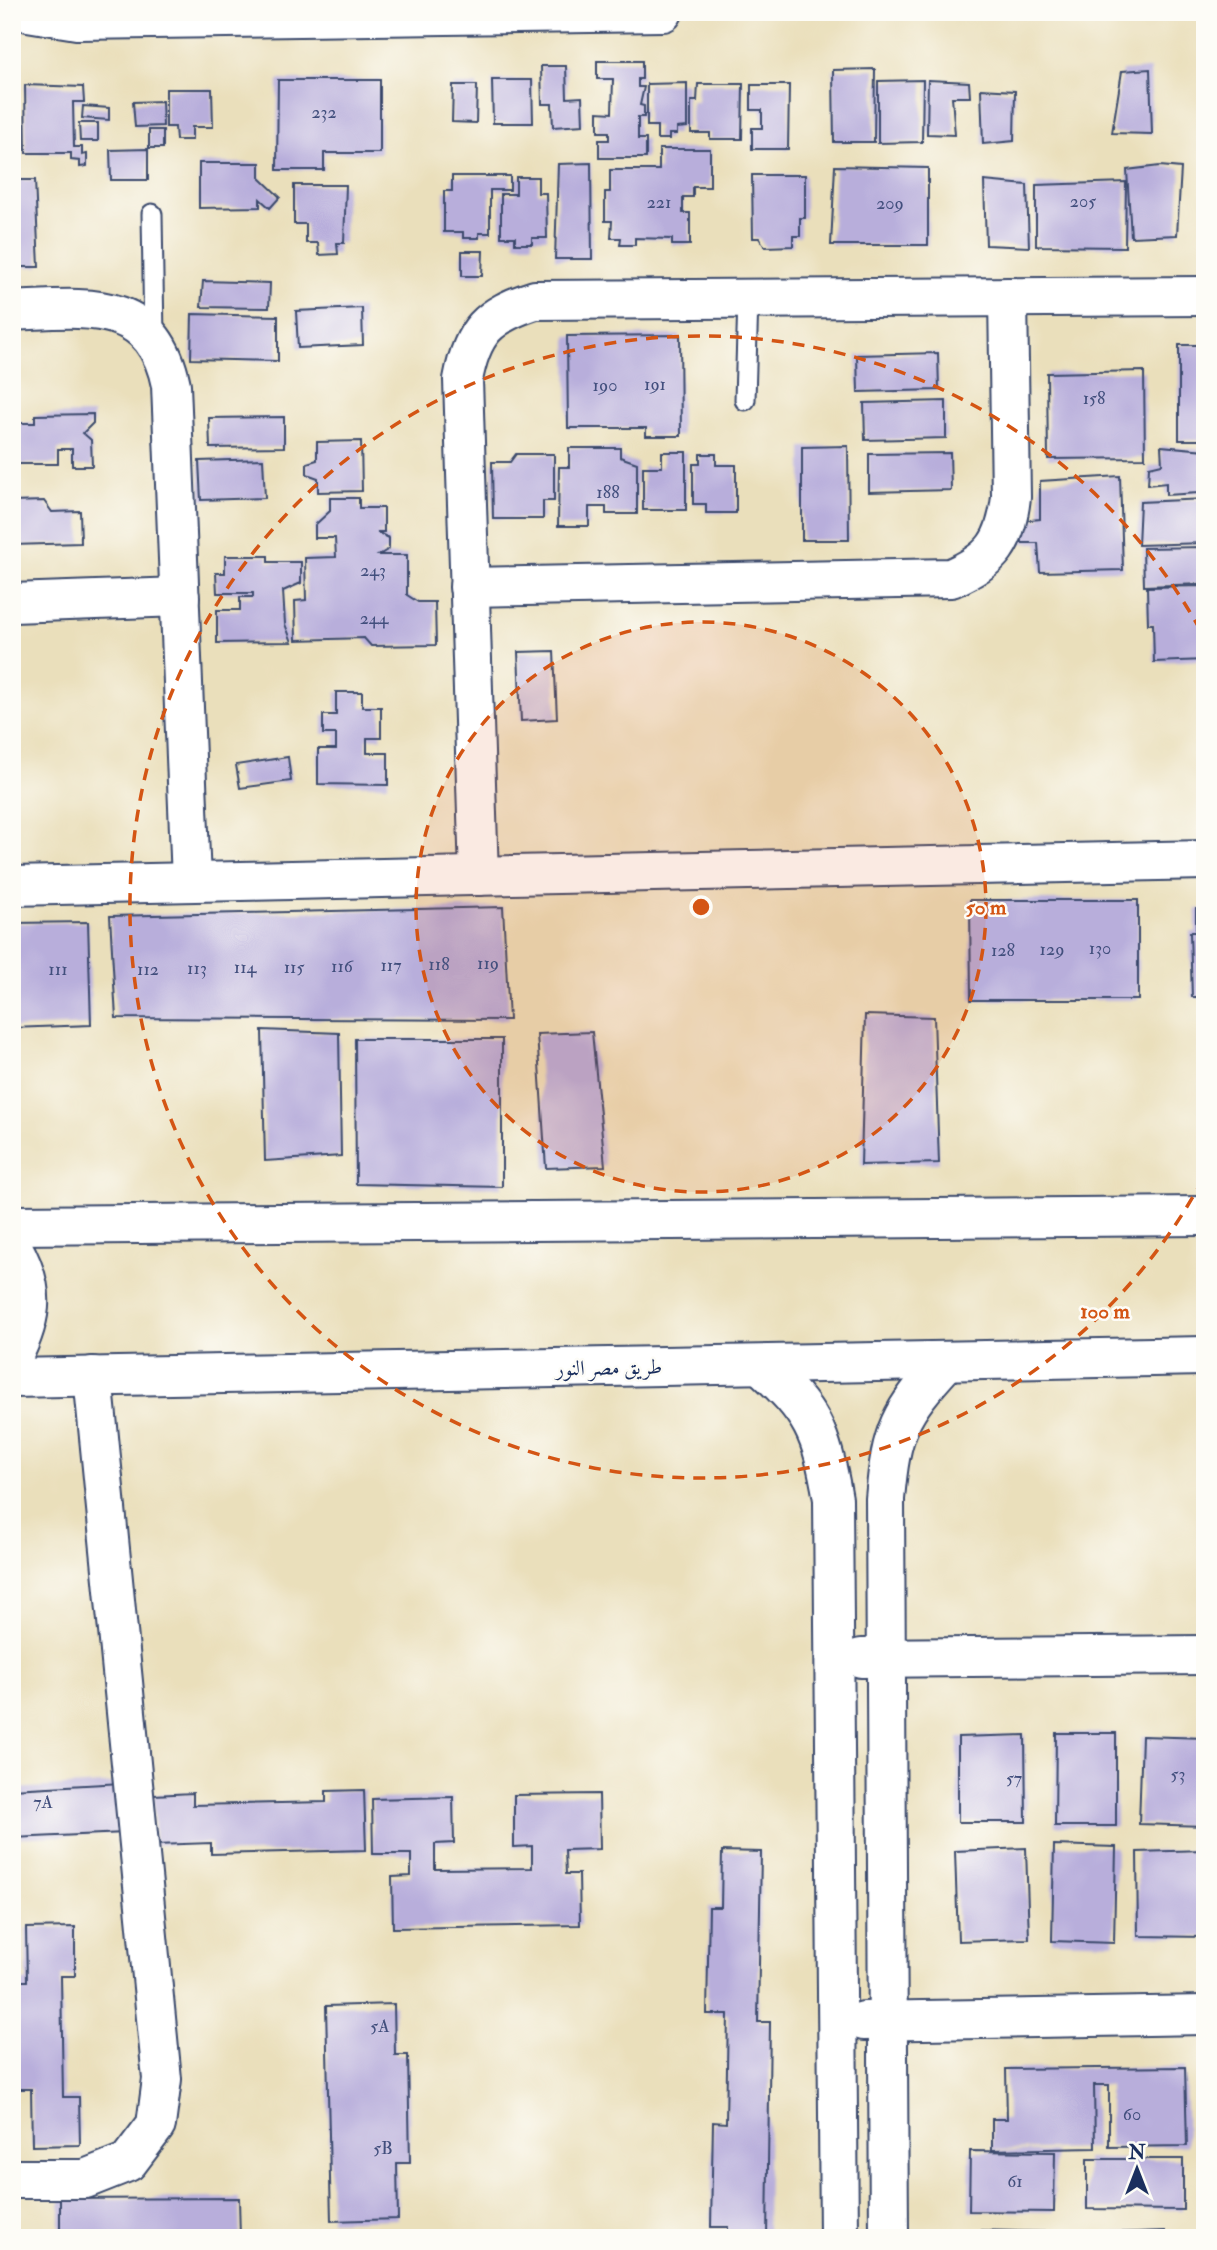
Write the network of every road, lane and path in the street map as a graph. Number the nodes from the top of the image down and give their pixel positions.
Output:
1 (28, 12) edge
2 (663, 12) edge
3 (152, 214) dead end
4 (1205, 296) edge
5 (1008, 297) junction
6 (747, 299) junction
7 (12, 311) edge
8 (154, 340) junction
9 (745, 400) dead end
10 (469, 587) junction
11 (180, 597) junction
12 (12, 603) edge
13 (1205, 860) edge
14 (479, 876) junction
15 (191, 881) junction
16 (12, 886) edge
17 (1205, 1216) edge
18 (12, 1225) edge
19 (12, 1246) edge
20 (1205, 1356) edge
21 (12, 1358) edge
22 (946, 1362) junction
23 (761, 1365) junction
24 (93, 1376) junction
25 (12, 1378) edge
26 (1205, 1655) edge
27 (834, 1658) junction
28 (885, 1658) junction
29 (1205, 2015) edge
30 (887, 2021) junction
31 (838, 2022) junction
32 (12, 2179) edge
33 (839, 2238) edge
34 (889, 2238) edge

1 - 2 street
3 - 8 lane
4 - 5 street
5 - 6 street
5 - 10 street
6 - 9 lane
6 - 10 street
7 - 8 street
8 - 11 street
10 - 14 street
11 - 12 street
11 - 15 street
13 - 14 street
14 - 15 street
15 - 16 street
17 - 18 street
19 - 21 street
20 - 22 street, طريق مصر النور
22 - 23 street, طريق مصر النور
22 - 28 street
23 - 24 street, طريق مصر النور
23 - 27 street
24 - 25 street, طريق مصر النور
24 - 32 street
26 - 28 street
27 - 28 street
27 - 31 street
28 - 30 street
29 - 30 street
30 - 31 street
30 - 34 street
31 - 33 street

